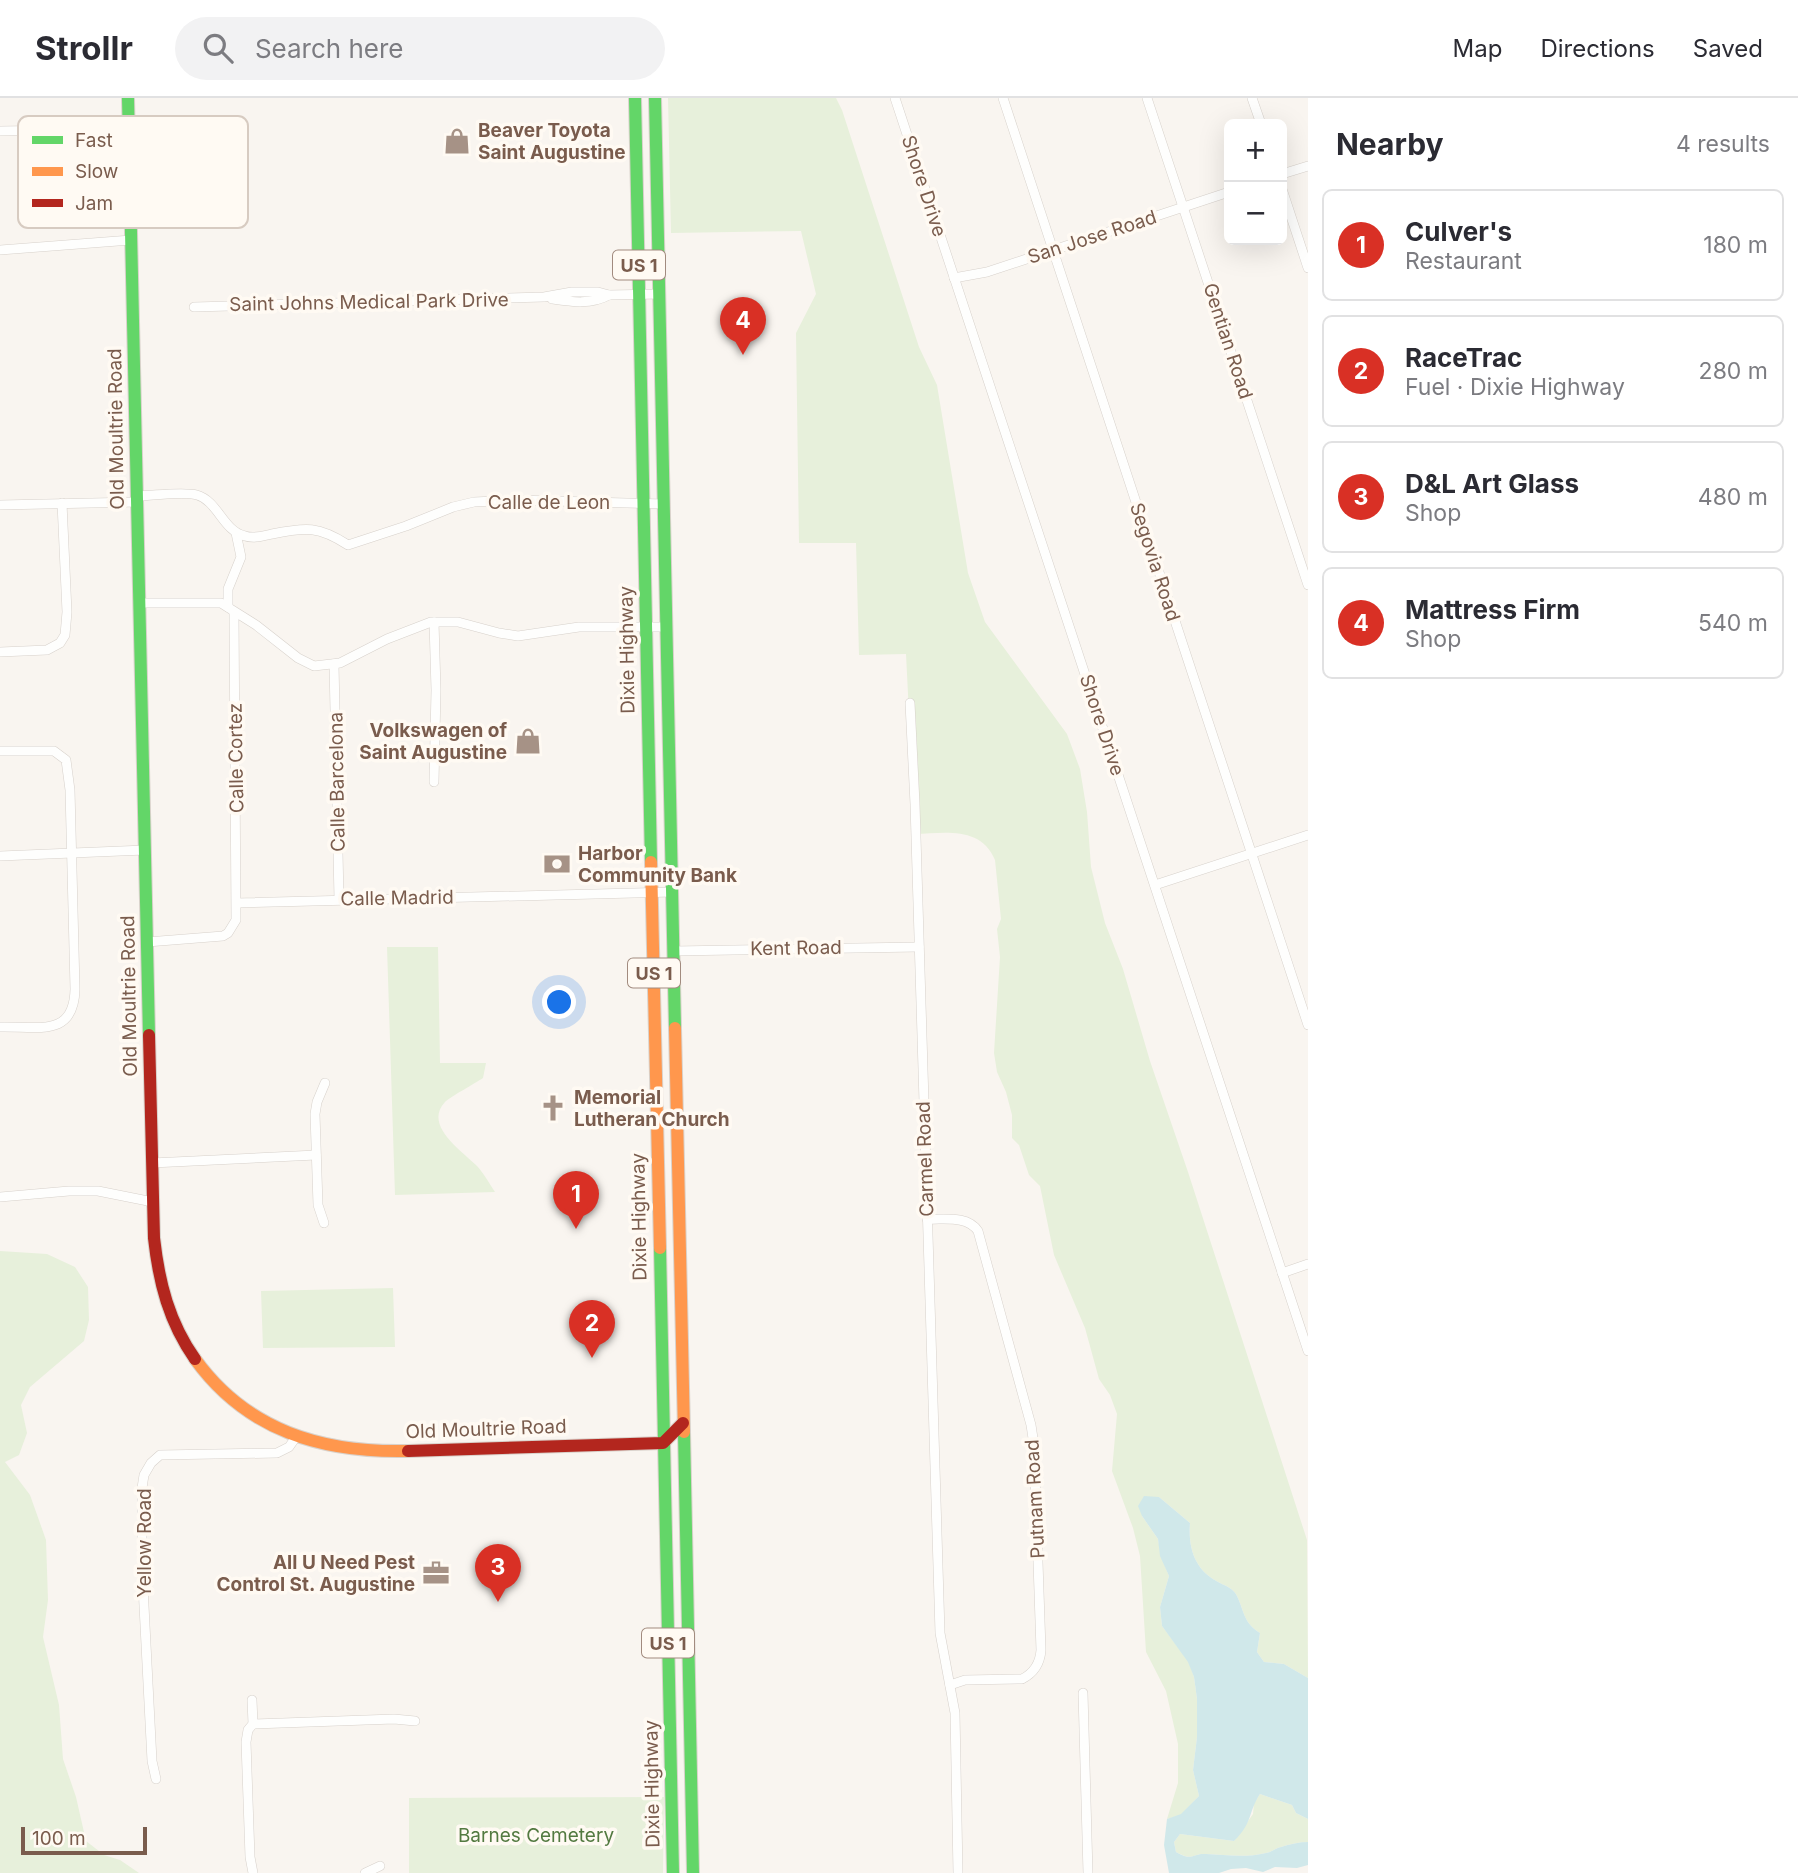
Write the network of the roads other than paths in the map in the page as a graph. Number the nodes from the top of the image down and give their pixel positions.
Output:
1 (128, 98) edge
2 (635, 98) edge
3 (655, 98) edge
4 (895, 98) edge
5 (1003, 98) edge
6 (1147, 98) edge
7 (1252, 98) edge
8 (129, 116) edge
9 (1259, 119) edge
10 (636, 128) junction
11 (656, 128) junction
12 (0, 131) edge
13 (18, 131) edge
14 (1308, 166) edge
15 (1287, 172) edge
16 (1224, 194) edge
17 (1287, 203) edge
18 (1182, 207) junction
19 (131, 228) edge
20 (131, 240) junction
21 (0, 250) edge
22 (1052, 250) junction
23 (1308, 268) edge
24 (954, 278) junction
25 (660, 294) junction
26 (639, 295) junction
27 (194, 307) dead end
28 (137, 499) junction
29 (62, 503) junction
30 (643, 503) junction
31 (664, 504) junction
32 (0, 505) edge
33 (236, 533) junction
34 (1308, 585) edge
35 (140, 603) junction
36 (231, 610) junction
37 (434, 622) junction
38 (646, 627) junction
39 (667, 627) junction
40 (0, 652) edge
41 (334, 664) junction
42 (910, 703) dead end
43 (0, 751) edge
44 (434, 782) dead end
45 (1308, 835) edge
46 (145, 850) junction
47 (1251, 853) junction
48 (71, 855) junction
49 (0, 856) edge
50 (1154, 885) junction
51 (652, 892) junction
52 (673, 892) junction
53 (339, 899) junction
54 (237, 903) junction
55 (147, 942) junction
56 (919, 947) junction
57 (674, 951) junction
58 (1308, 1025) edge
59 (0, 1027) edge
60 (325, 1083) dead end
61 (678, 1149) junction
62 (316, 1155) junction
63 (152, 1163) junction
64 (658, 1164) junction
65 (0, 1197) edge
66 (153, 1202) junction
67 (927, 1219) junction
68 (324, 1223) dead end
69 (1308, 1264) edge
70 (1282, 1273) junction
71 (1308, 1352) edge
72 (683, 1423) junction
73 (296, 1437) junction
74 (663, 1443) junction
75 (950, 1685) junction
76 (1083, 1693) dead end
77 (689, 1699) junction
78 (252, 1700) dead end
79 (669, 1700) junction
80 (415, 1721) dead end
81 (253, 1724) junction
82 (156, 1779) dead end
83 (380, 1866) dead end
84 (253, 1873) edge
85 (365, 1873) edge
86 (673, 1873) edge
87 (693, 1873) edge
88 (958, 1873) edge
89 (1088, 1873) edge

1 - 8 main road, Old Moultrie Road
2 - 10 main road, Dixie Highway / US 1
3 - 11 main road, US 1
4 - 24 street, Shore Drive
5 - 22 street, Segovia Road
6 - 18 street, Gentian Road
7 - 9 street
10 - 11 main road
10 - 26 main road, Dixie Highway / US 1
11 - 25 main road, US 1
12 - 13 street
14 - 15 street
16 - 18 street, San Jose Road
17 - 23 street
18 - 22 street, San Jose Road
18 - 34 street, Gentian Road
19 - 20 main road, Old Moultrie Road
20 - 21 street
20 - 28 main road, Old Moultrie Road
22 - 24 street, San Jose Road
22 - 47 street, Segovia Road
24 - 50 street, Shore Drive
25 - 26 street, Saint Johns Medical Park Drive
25 - 31 main road, US 1
26 - 27 street, Saint Johns Medical Park Drive
26 - 30 main road, Dixie Highway / US 1
28 - 29 street
28 - 33 street
28 - 35 main road, Old Moultrie Road
29 - 32 street
29 - 40 street
30 - 31 street, Calle de Leon
30 - 33 street, Calle de Leon
30 - 38 main road, Dixie Highway / US 1
31 - 39 main road, US 1
33 - 36 street
35 - 36 street
35 - 46 main road, Old Moultrie Road
36 - 41 street
36 - 54 street, Calle Cortez
37 - 38 street
37 - 41 street
37 - 44 street
38 - 39 street
38 - 51 main road, Dixie Highway / US 1
39 - 52 main road, US 1
41 - 53 street, Calle Barcelona
42 - 56 street, Carmel Road
43 - 48 street
45 - 47 street
46 - 48 street
46 - 55 main road, Old Moultrie Road
47 - 50 street
47 - 58 street, Segovia Road
48 - 49 street
48 - 59 street
50 - 70 street, Shore Drive
51 - 52 street, Calle Madrid
51 - 53 street, Calle Madrid
51 - 64 main road, Dixie Highway / US 1
52 - 57 main road, US 1
53 - 54 street, Calle Madrid
54 - 55 street
55 - 63 main road, Old Moultrie Road
56 - 57 street, Kent Road
56 - 67 street, Carmel Road
57 - 61 main road, US 1
60 - 62 street
61 - 64 street
61 - 72 main road, US 1
62 - 63 street
62 - 68 street
63 - 66 main road, Old Moultrie Road
64 - 74 main road, Dixie Highway / US 1
65 - 66 street
66 - 73 main road, Old Moultrie Road
67 - 75 street, Carmel Road
67 - 75 street, Putnam Road
69 - 70 street
70 - 71 street, Shore Drive
72 - 74 main road
72 - 77 main road, US 1
73 - 74 main road, Old Moultrie Road
73 - 82 street, Yellow Road
74 - 79 main road, Dixie Highway / US 1
75 - 88 street
76 - 89 street
77 - 79 street
77 - 87 main road, US 1
78 - 81 street
79 - 86 main road, Dixie Highway / US 1
80 - 81 street
81 - 84 street
83 - 85 street

